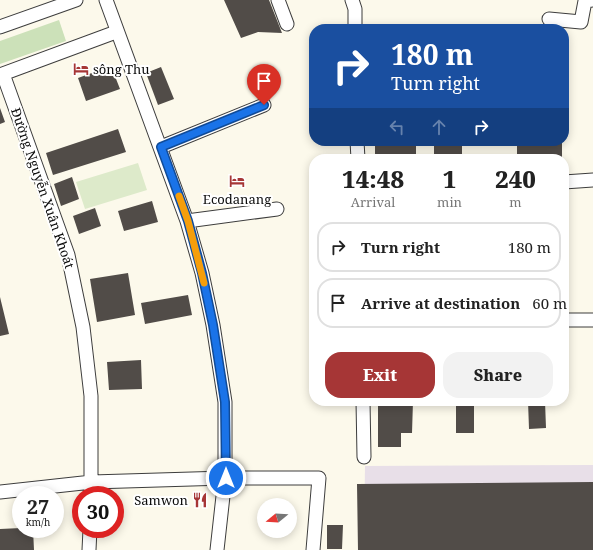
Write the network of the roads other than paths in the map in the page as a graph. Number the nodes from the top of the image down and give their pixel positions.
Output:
1 (76, 0) edge
2 (106, 0) edge
3 (278, 0) edge
4 (352, 0) edge
5 (593, 0) edge
6 (548, 19) dead end
7 (287, 24) dead end
8 (355, 24) edge
9 (0, 27) edge
10 (116, 32) junction
11 (2, 74) edge
12 (264, 105) dead end
13 (161, 147) junction
14 (593, 180) edge
15 (569, 182) edge
16 (277, 209) dead end
17 (188, 221) junction
18 (569, 320) edge
19 (593, 320) edge
20 (363, 406) edge
21 (364, 457) dead end
22 (226, 478) junction
23 (92, 486) edge
24 (124, 486) edge
25 (72, 490) edge
26 (0, 492) edge
27 (90, 538) edge
28 (89, 550) edge
29 (218, 550) edge
30 (313, 550) edge

1 - 9 street
2 - 10 street
3 - 7 street
4 - 8 street
5 - 6 street
10 - 11 street
10 - 13 street
11 - 23 street, Đường Nguyễn Xuân Khoát
12 - 13 street
13 - 17 street
14 - 15 street
16 - 17 street
17 - 22 street
18 - 19 street
20 - 21 street
22 - 24 street
22 - 29 street
22 - 30 street
25 - 26 street
27 - 28 street

